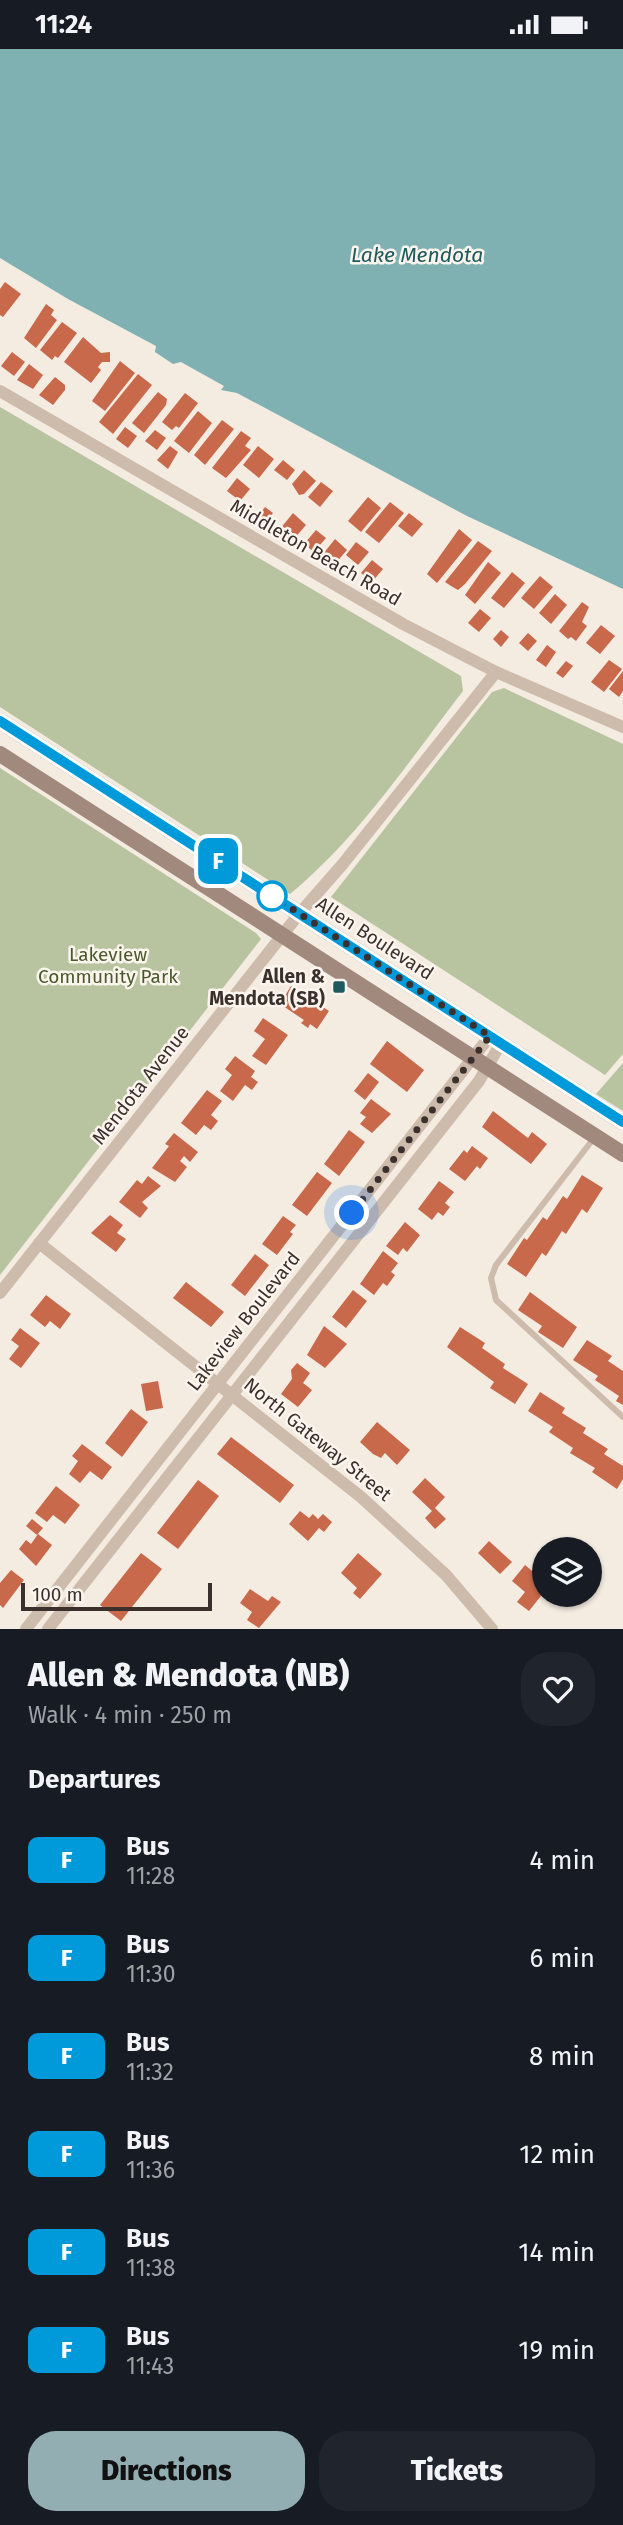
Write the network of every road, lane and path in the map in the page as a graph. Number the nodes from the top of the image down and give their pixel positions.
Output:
1 (0, 391) edge
2 (496, 672) junction
3 (0, 720) edge
4 (623, 726) edge
5 (0, 754) edge
6 (299, 914) junction
7 (281, 936) junction
8 (496, 1040) junction
9 (474, 1058) junction
10 (488, 1068) junction
11 (623, 1122) edge
12 (595, 1136) junction
13 (623, 1154) edge
14 (39, 1243) junction
15 (0, 1293) edge
16 (219, 1383) junction
17 (233, 1394) junction
18 (623, 1417) edge
19 (85, 1553) junction
20 (100, 1564) junction
21 (26, 1629) edge
22 (48, 1629) edge
23 (492, 1629) edge

1 - 2 street, Middleton Beach Road
2 - 4 street, Middleton Beach Road
2 - 6 street, Mendota Avenue
3 - 6 main road, Allen Boulevard
5 - 7 main road
6 - 7 street, Mendota Avenue
6 - 8 main road, Allen Boulevard
7 - 9 main road
7 - 14 street, Mendota Avenue
8 - 9 street, Lakeview Boulevard
8 - 10 street, Lakeview Boulevard
8 - 11 main road, Allen Boulevard
9 - 10 main road
9 - 16 street, Lakeview Boulevard
10 - 12 main road
10 - 17 street, Lakeview Boulevard
12 - 13 main road
12 - 18 lane
14 - 15 street, Mendota Avenue
14 - 16 street, North Gateway Street
16 - 17 street, North Gateway Street
16 - 19 street, Lakeview Boulevard
17 - 20 street, Lakeview Boulevard
17 - 23 street, North Gateway Street
19 - 20 lane
19 - 21 street, Lakeview Boulevard
20 - 22 street, Lakeview Boulevard

